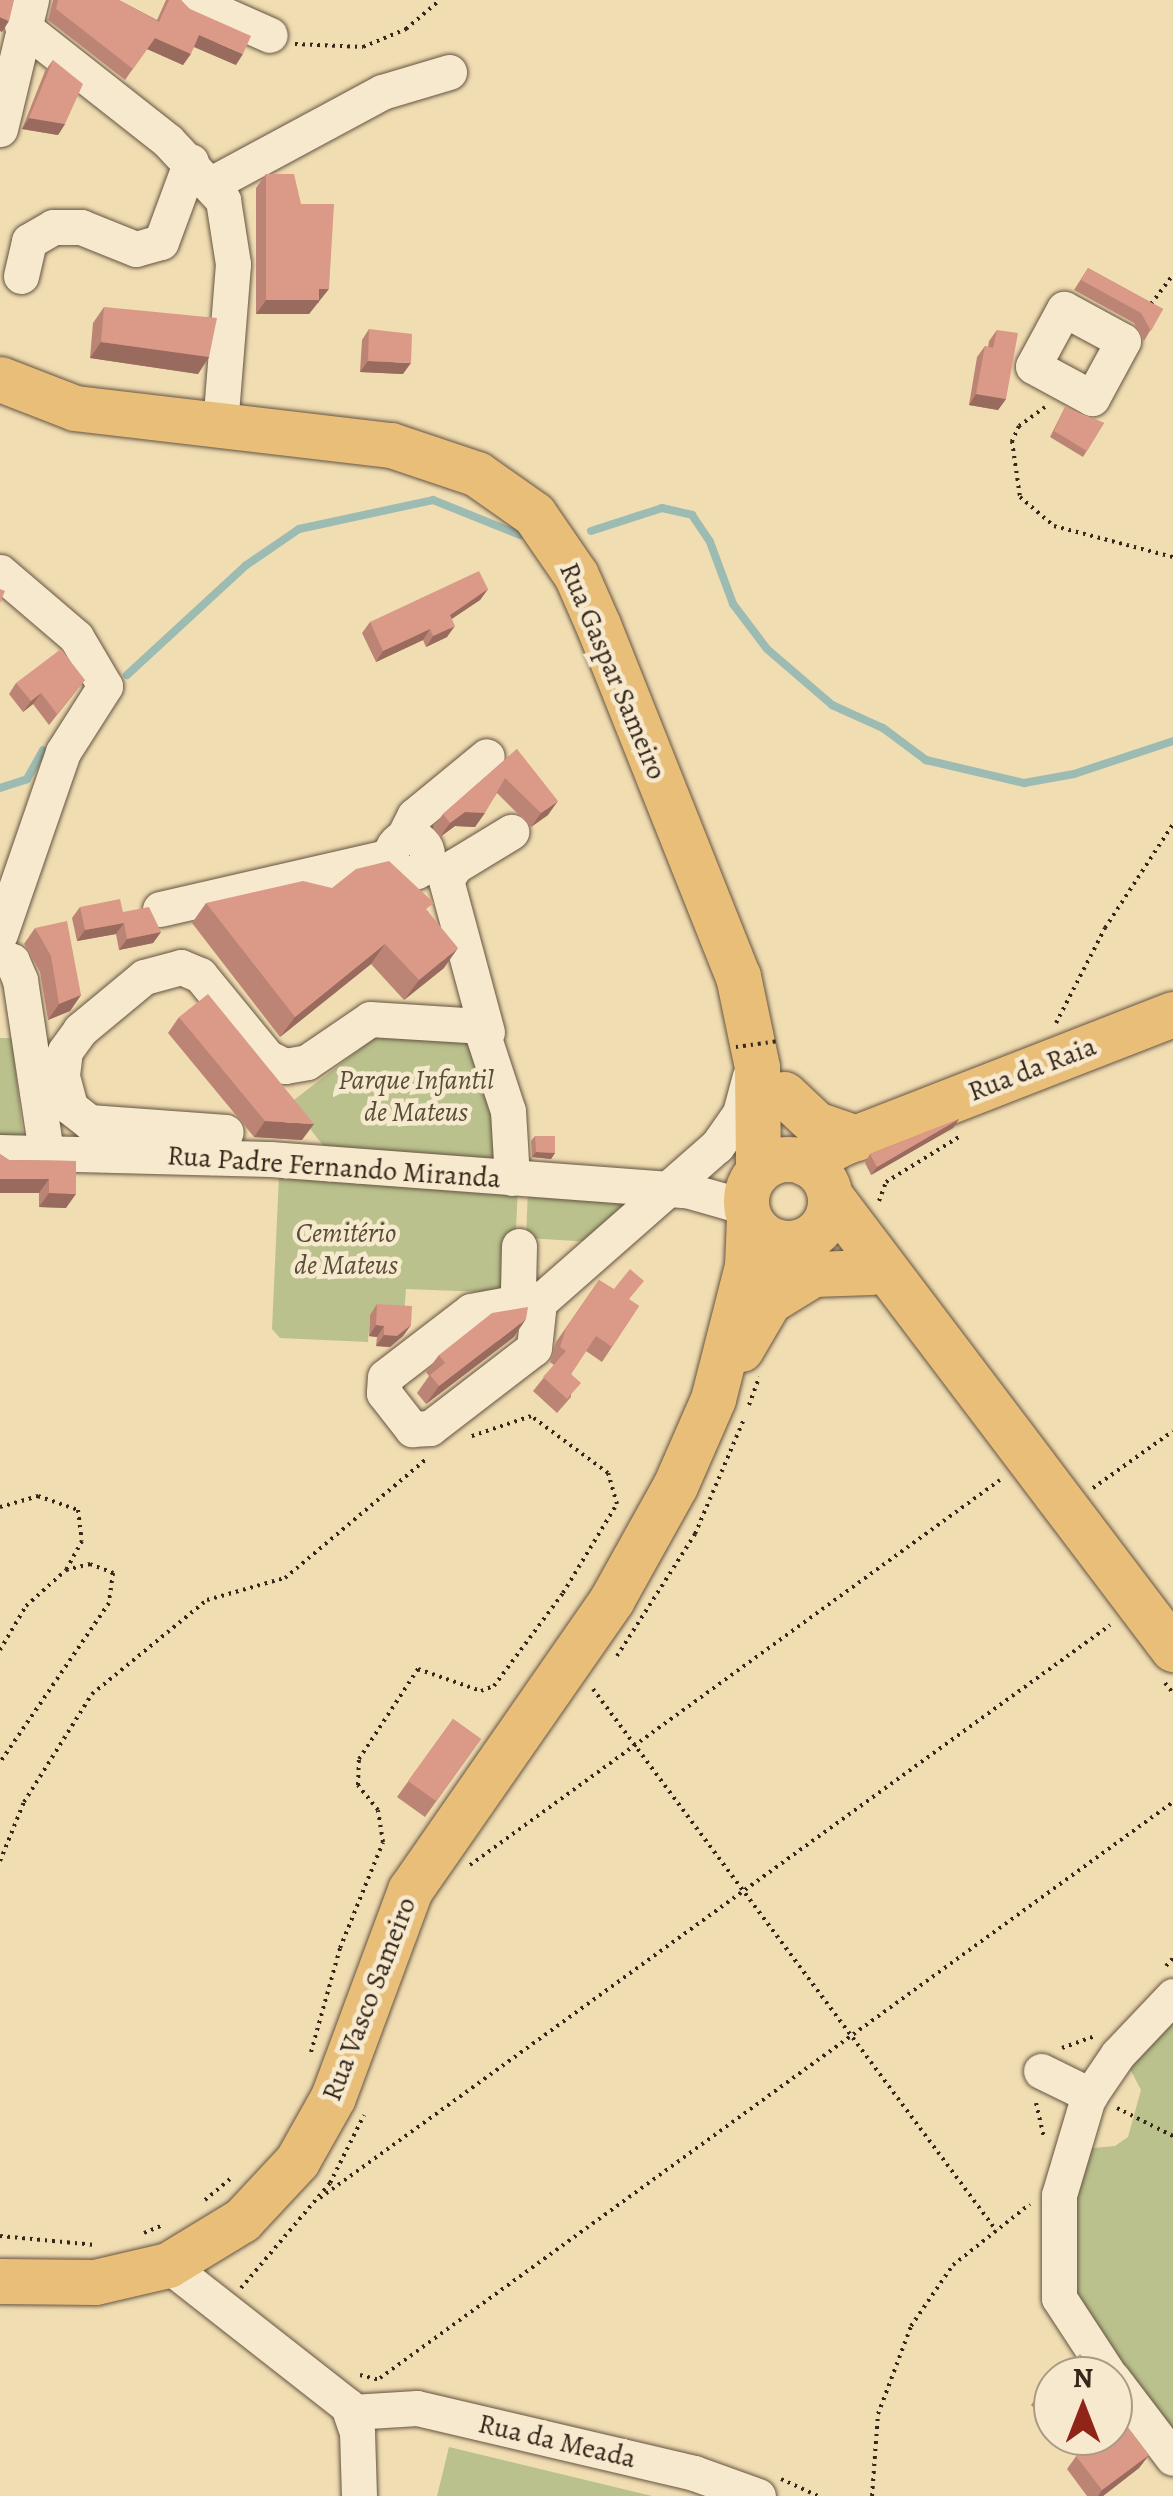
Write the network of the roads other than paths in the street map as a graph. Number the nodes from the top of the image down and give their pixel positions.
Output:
1 (191, 0) edge
2 (26, 13) edge
3 (270, 35) road end
4 (448, 72) dead end
5 (0, 128) edge
6 (202, 172) junction
7 (21, 276) dead end
8 (0, 378) edge
9 (220, 425) junction
10 (0, 572) edge
11 (487, 756) dead end
12 (511, 832) dead end
13 (416, 860) junction
14 (160, 909) dead end
15 (0, 934) edge
16 (0, 956) edge
17 (470, 979) junction
18 (1173, 1014) edge
19 (424, 1020) junction
20 (486, 1032) junction
21 (749, 1036) junction
22 (50, 1085) junction
23 (784, 1094) junction
24 (874, 1131) junction
25 (226, 1132) dead end
26 (46, 1151) junction
27 (0, 1152) edge
28 (512, 1178) junction
29 (668, 1189) junction
30 (751, 1194) junction
31 (815, 1198) junction
32 (519, 1246) dead end
33 (871, 1272) junction
34 (769, 1302) junction
35 (931, 1324) junction
36 (713, 1398) junction
37 (1168, 1664) edge
38 (1164, 1986) edge
39 (1042, 2072) road end
40 (1090, 2095) junction
41 (168, 2264) junction
42 (0, 2281) edge
43 (1095, 2356) edge
44 (1133, 2406) edge
45 (352, 2412) junction
46 (1173, 2458) edge
47 (358, 2496) edge
48 (758, 2496) edge

1 - 3 street
2 - 5 street
2 - 6 street
4 - 6 street
6 - 7 street
6 - 9 street
8 - 9 main road, Rua Gaspar Sameiro
9 - 21 main road, Rua Gaspar Sameiro
10 - 15 street
11 - 13 street
12 - 13 street
13 - 14 street
13 - 17 street
16 - 22 street
17 - 19 street
17 - 20 street
18 - 24 main road, Rua da Raia
19 - 20 street
19 - 22 street
20 - 28 street
21 - 23 main road
21 - 29 street
21 - 30 main road
22 - 25 street
22 - 26 street
23 - 24 main road
23 - 31 main road
24 - 31 main road, Rua da Raia
26 - 27 street, Rua Padre Fernando Miranda
26 - 28 street, Rua Padre Fernando Miranda
28 - 29 street, Rua Padre Fernando Miranda
29 - 30 street, Rua Padre Fernando Miranda
29 - 32 street
30 - 31 main road
30 - 31 main road
30 - 36 main road
31 - 33 main road
31 - 34 main road, Rua da Raia
31 - 35 main road
33 - 34 main road
33 - 35 main road
34 - 36 main road, Rua da Raia
35 - 37 main road
36 - 41 main road, Rua Vasco Sameiro
38 - 40 street
39 - 40 street
40 - 43 street
41 - 42 main road, Rua Vasco Sameiro
41 - 45 street
44 - 46 street
45 - 47 street
45 - 48 street, Rua da Meada

